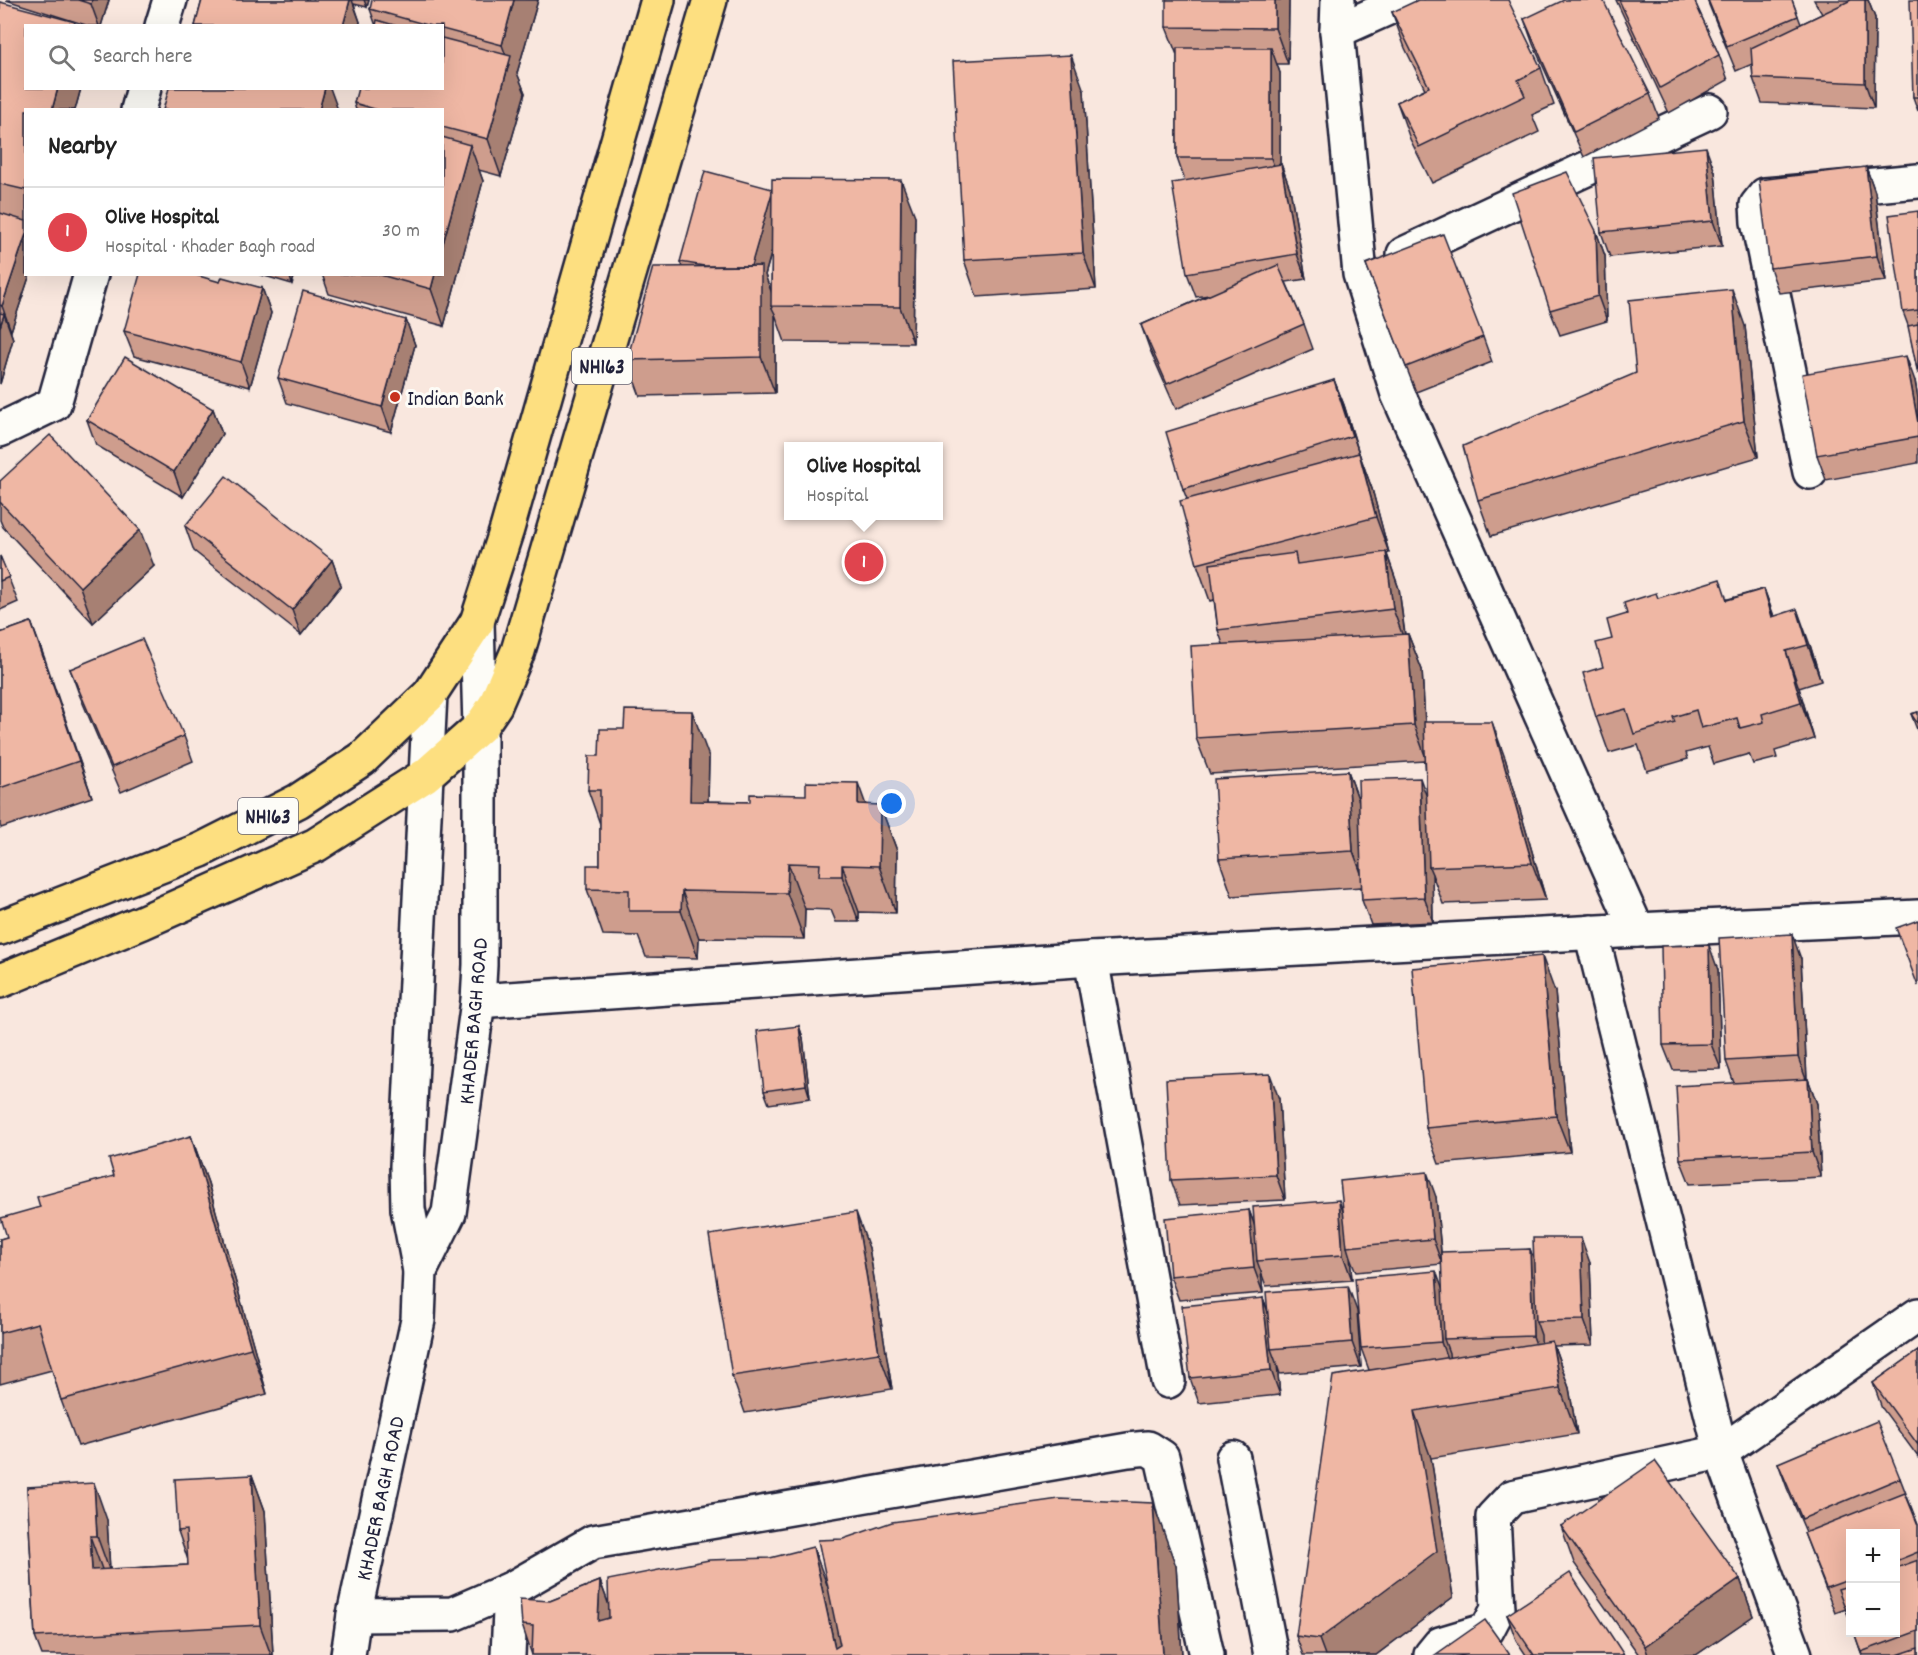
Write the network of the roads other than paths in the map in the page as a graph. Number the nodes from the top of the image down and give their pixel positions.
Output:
1 (170, 0) edge
2 (658, 0) edge
3 (710, 0) edge
4 (1406, 0) edge
5 (1337, 15) edge
6 (163, 24) edge
7 (143, 90) edge
8 (139, 108) edge
9 (1710, 111) dead end
10 (1918, 181) edge
11 (1360, 274) junction
12 (90, 276) edge
13 (0, 430) edge
14 (1810, 472) dead end
15 (477, 622) junction
16 (430, 694) junction
17 (480, 727) junction
18 (426, 775) junction
19 (1918, 917) edge
20 (0, 928) edge
21 (1637, 930) junction
22 (1591, 932) junction
23 (1091, 959) junction
24 (0, 981) edge
25 (478, 1001) junction
26 (420, 1271) junction
27 (1918, 1315) edge
28 (1168, 1381) dead end
29 (1720, 1452) junction
30 (1233, 1458) dead end
31 (511, 1589) junction
32 (354, 1615) junction
33 (348, 1655) edge
34 (508, 1655) edge
35 (1207, 1655) edge
36 (1271, 1655) edge
37 (1431, 1655) edge
38 (1795, 1655) edge

1 - 6 street
2 - 15 highway, NH163
3 - 17 highway, NH163
4 - 5 street
5 - 11 street
7 - 8 street
9 - 11 street
10 - 14 street
11 - 21 street
12 - 13 street
15 - 16 highway, NH163
15 - 17 street, KHADER BAGH ROAD
16 - 18 street, KHADER BAGH ROAD
16 - 20 highway, NH163
17 - 18 highway, NH163
17 - 25 street, KHADER BAGH ROAD
18 - 24 highway, NH163
18 - 26 street, KHADER BAGH ROAD
19 - 21 street
21 - 22 street
22 - 23 street
22 - 29 street
23 - 25 street
23 - 28 street
25 - 26 street, KHADER BAGH ROAD
26 - 32 street, KHADER BAGH ROAD
27 - 29 street
29 - 37 street
29 - 38 street
30 - 36 street
31 - 32 street
31 - 34 street
31 - 35 street
32 - 33 street, KHADER BAGH ROAD

